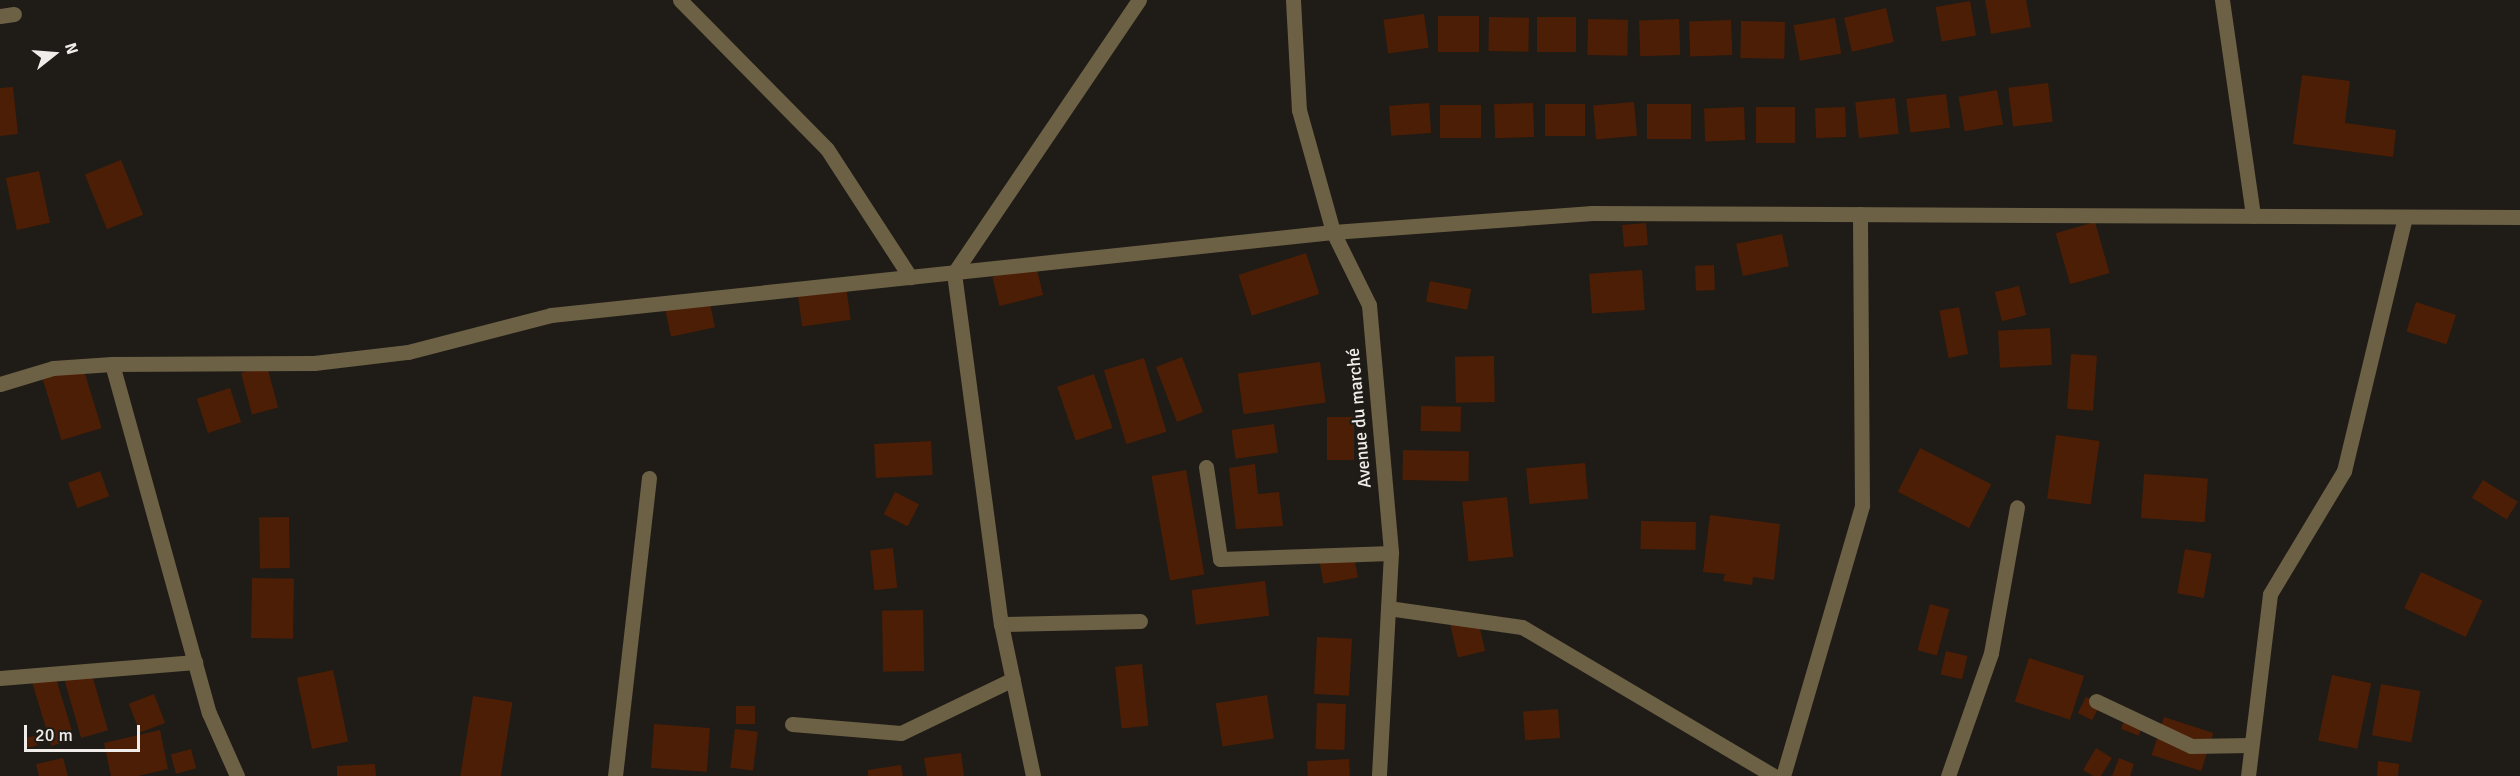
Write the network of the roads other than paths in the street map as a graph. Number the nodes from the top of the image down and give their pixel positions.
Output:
1 (680, 0) edge
2 (1139, 0) edge
3 (1293, 0) edge
4 (2222, 0) edge
5 (1860, 214) junction
6 (2253, 216) junction
7 (2405, 217) junction
8 (2520, 217) edge
9 (1333, 232) junction
10 (954, 273) junction
11 (910, 277) junction
12 (112, 364) junction
13 (0, 384) edge
14 (1206, 467) dead end
15 (648, 478) dead end
16 (2017, 507) dead end
17 (1391, 553) junction
18 (1388, 608) junction
19 (1140, 621) dead end
20 (1001, 624) junction
21 (195, 662) junction
22 (0, 678) edge
23 (1013, 679) junction
24 (2096, 701) dead end
25 (792, 724) dead end
26 (2251, 745) junction
27 (237, 776) edge
28 (615, 776) edge
29 (1033, 776) edge
30 (1379, 776) edge
31 (1774, 776) edge
32 (1783, 776) edge
33 (1948, 776) edge
34 (2247, 776) edge

1 - 11 street
2 - 10 street
3 - 9 street, Avenue du marché
4 - 6 street
5 - 6 street
5 - 9 street
5 - 32 street
6 - 7 street
7 - 8 street
7 - 26 street
9 - 10 street
9 - 17 street, Avenue du marché
10 - 11 street
10 - 20 street
11 - 12 street
12 - 13 street
12 - 21 street
14 - 17 street
15 - 28 street
16 - 33 street
17 - 18 street, Avenue du marché
18 - 30 street, Avenue du marché
18 - 31 street
19 - 20 street
20 - 23 street
21 - 22 street
21 - 27 street
23 - 25 street
23 - 29 street
24 - 26 street
26 - 34 street

